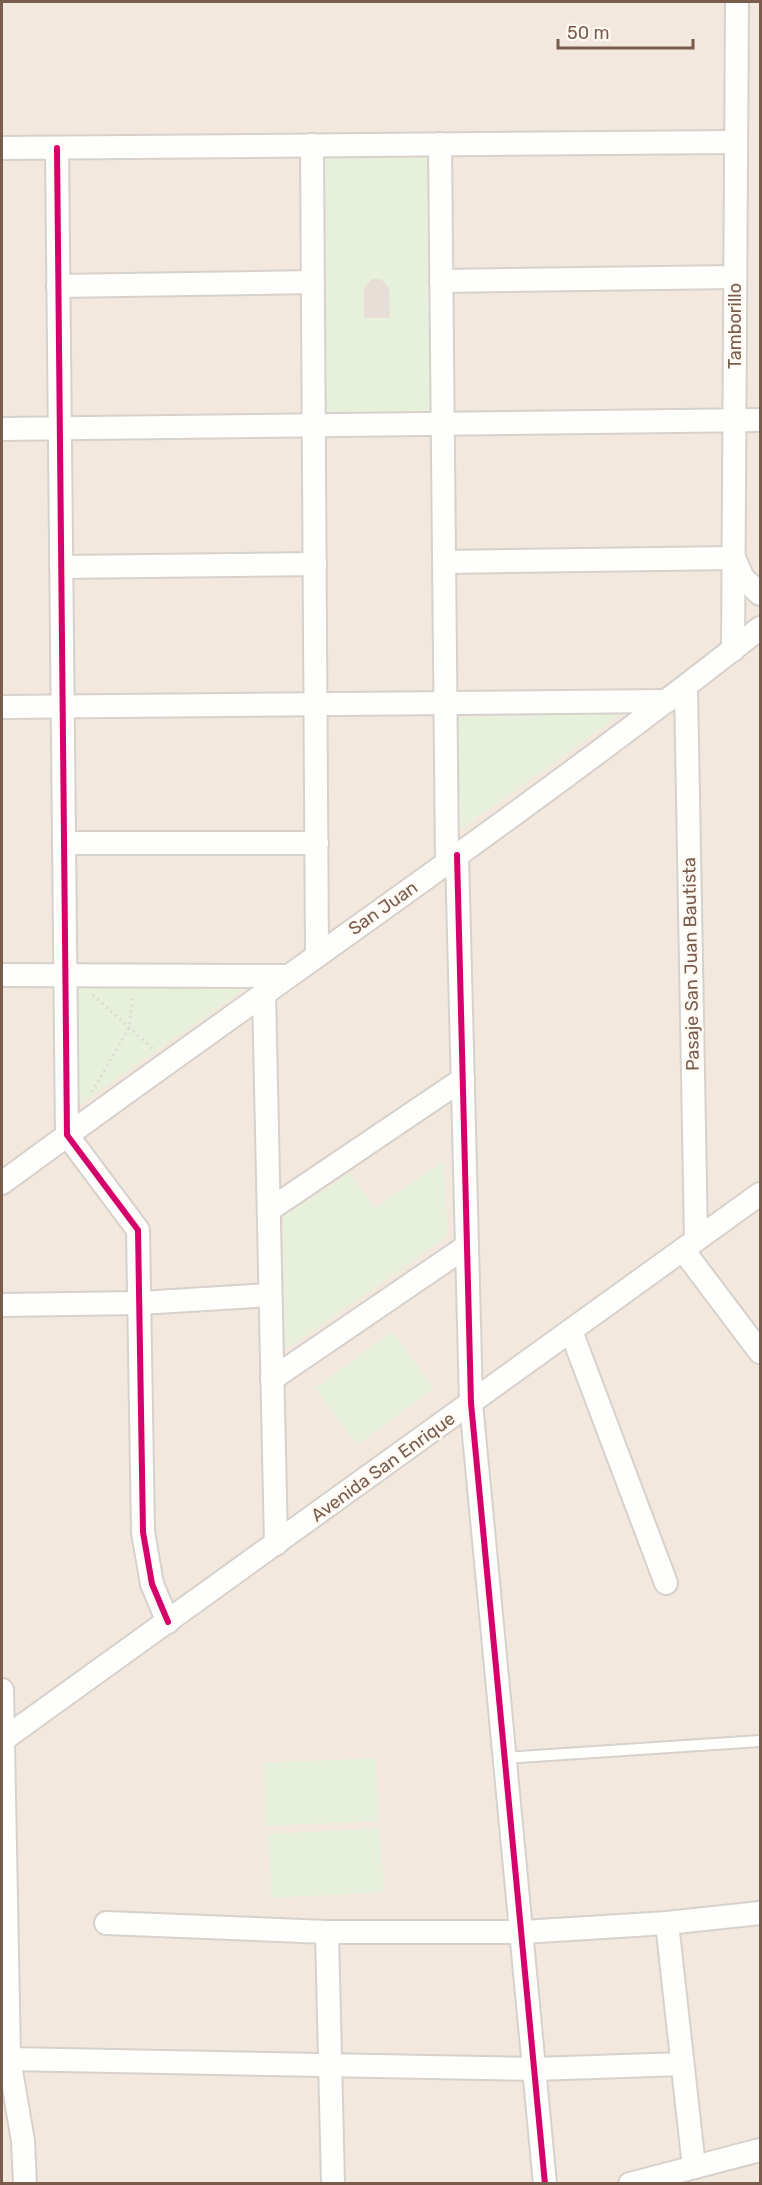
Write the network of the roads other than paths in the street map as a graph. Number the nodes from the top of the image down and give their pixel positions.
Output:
1 (737, 2) edge
2 (736, 141) junction
3 (440, 144) junction
4 (312, 146) junction
5 (2, 148) edge
6 (57, 148) junction
7 (735, 277) junction
8 (441, 281) junction
9 (313, 282) junction
10 (58, 286) junction
11 (760, 420) edge
12 (734, 421) junction
13 (443, 424) junction
14 (314, 426) junction
15 (2, 429) edge
16 (60, 429) junction
17 (734, 558) junction
18 (444, 562) junction
19 (315, 564) junction
20 (61, 567) junction
21 (760, 594) edge
22 (760, 628) edge
23 (733, 650) junction
24 (686, 687) junction
25 (667, 701) junction
26 (446, 703) junction
27 (316, 704) junction
28 (62, 706) junction
29 (2, 707) edge
30 (64, 843) junction
31 (317, 843) junction
32 (452, 858) junction
33 (317, 954) junction
34 (2, 975) edge
35 (65, 975) junction
36 (288, 976) junction
37 (264, 993) junction
38 (463, 1079) junction
39 (67, 1135) junction
40 (2, 1183) edge
41 (760, 1194) edge
42 (268, 1210) junction
43 (690, 1245) junction
44 (467, 1246) junction
45 (270, 1295) junction
46 (2, 1303) edge
47 (140, 1303) junction
48 (2, 1322) edge
49 (572, 1331) junction
50 (760, 1352) edge
51 (272, 1379) junction
52 (471, 1403) junction
53 (276, 1544) junction
54 (666, 1583) dead end
55 (168, 1622) junction
56 (2, 1690) edge
57 (4, 1739) junction
58 (760, 1741) edge
59 (505, 1758) junction
60 (760, 1913) edge
61 (106, 1923) dead end
62 (667, 1923) junction
63 (327, 1932) junction
64 (523, 1932) junction
65 (9, 2059) junction
66 (682, 2064) junction
67 (330, 2065) junction
68 (536, 2069) junction
69 (760, 2150) edge
70 (694, 2167) junction
71 (25, 2184) edge
72 (333, 2184) edge
73 (545, 2184) edge
74 (630, 2184) edge

1 - 2 street, Tamborillo
2 - 3 street
2 - 7 street, Tamborillo
3 - 4 street
3 - 8 street
4 - 6 street
4 - 9 street
5 - 6 street
6 - 10 street
7 - 8 street
7 - 12 street, Tamborillo
8 - 13 street
9 - 10 street
9 - 14 street
10 - 16 street
11 - 12 street
12 - 13 street
12 - 17 street, Tamborillo
13 - 14 street
13 - 18 street
14 - 16 street
14 - 19 street
15 - 16 street
16 - 20 street
17 - 18 street
17 - 21 street
17 - 23 street, Tamborillo
18 - 26 street
19 - 20 street
19 - 27 street
20 - 28 street
22 - 23 street, San Juan
23 - 24 street, San Juan
24 - 25 street, San Juan
24 - 43 street, Pasaje San Juan Bautista
25 - 26 street
25 - 32 street, San Juan
26 - 27 street
26 - 32 street
27 - 28 street
27 - 31 street
28 - 29 street
28 - 30 street
30 - 31 street
30 - 35 street
31 - 33 street
32 - 33 street, San Juan
32 - 38 street
33 - 36 street, San Juan
34 - 35 street
35 - 36 street
35 - 39 street
36 - 37 street, San Juan
37 - 39 street, San Juan
37 - 42 street
38 - 42 street
38 - 44 street
39 - 40 street, San Juan
39 - 47 street
41 - 43 street, Avenida San Enrique
42 - 45 street
43 - 49 street, Avenida San Enrique
43 - 50 street
44 - 51 street
44 - 52 street
45 - 47 street
45 - 51 street
46 - 47 street
46 - 48 street
47 - 55 street
49 - 52 street, Avenida San Enrique
49 - 54 street
51 - 53 street
52 - 53 street, Avenida San Enrique
52 - 59 street
53 - 55 street, Avenida San Enrique
55 - 57 street, Avenida San Enrique
56 - 57 street
57 - 65 street
58 - 59 lane
59 - 64 street
60 - 62 street
61 - 63 street
62 - 64 street
62 - 66 street
63 - 64 street
63 - 67 street
64 - 68 street
65 - 67 street
65 - 71 street
66 - 68 street
66 - 70 street
67 - 68 street
67 - 72 street
68 - 73 street
69 - 70 street
70 - 74 street

